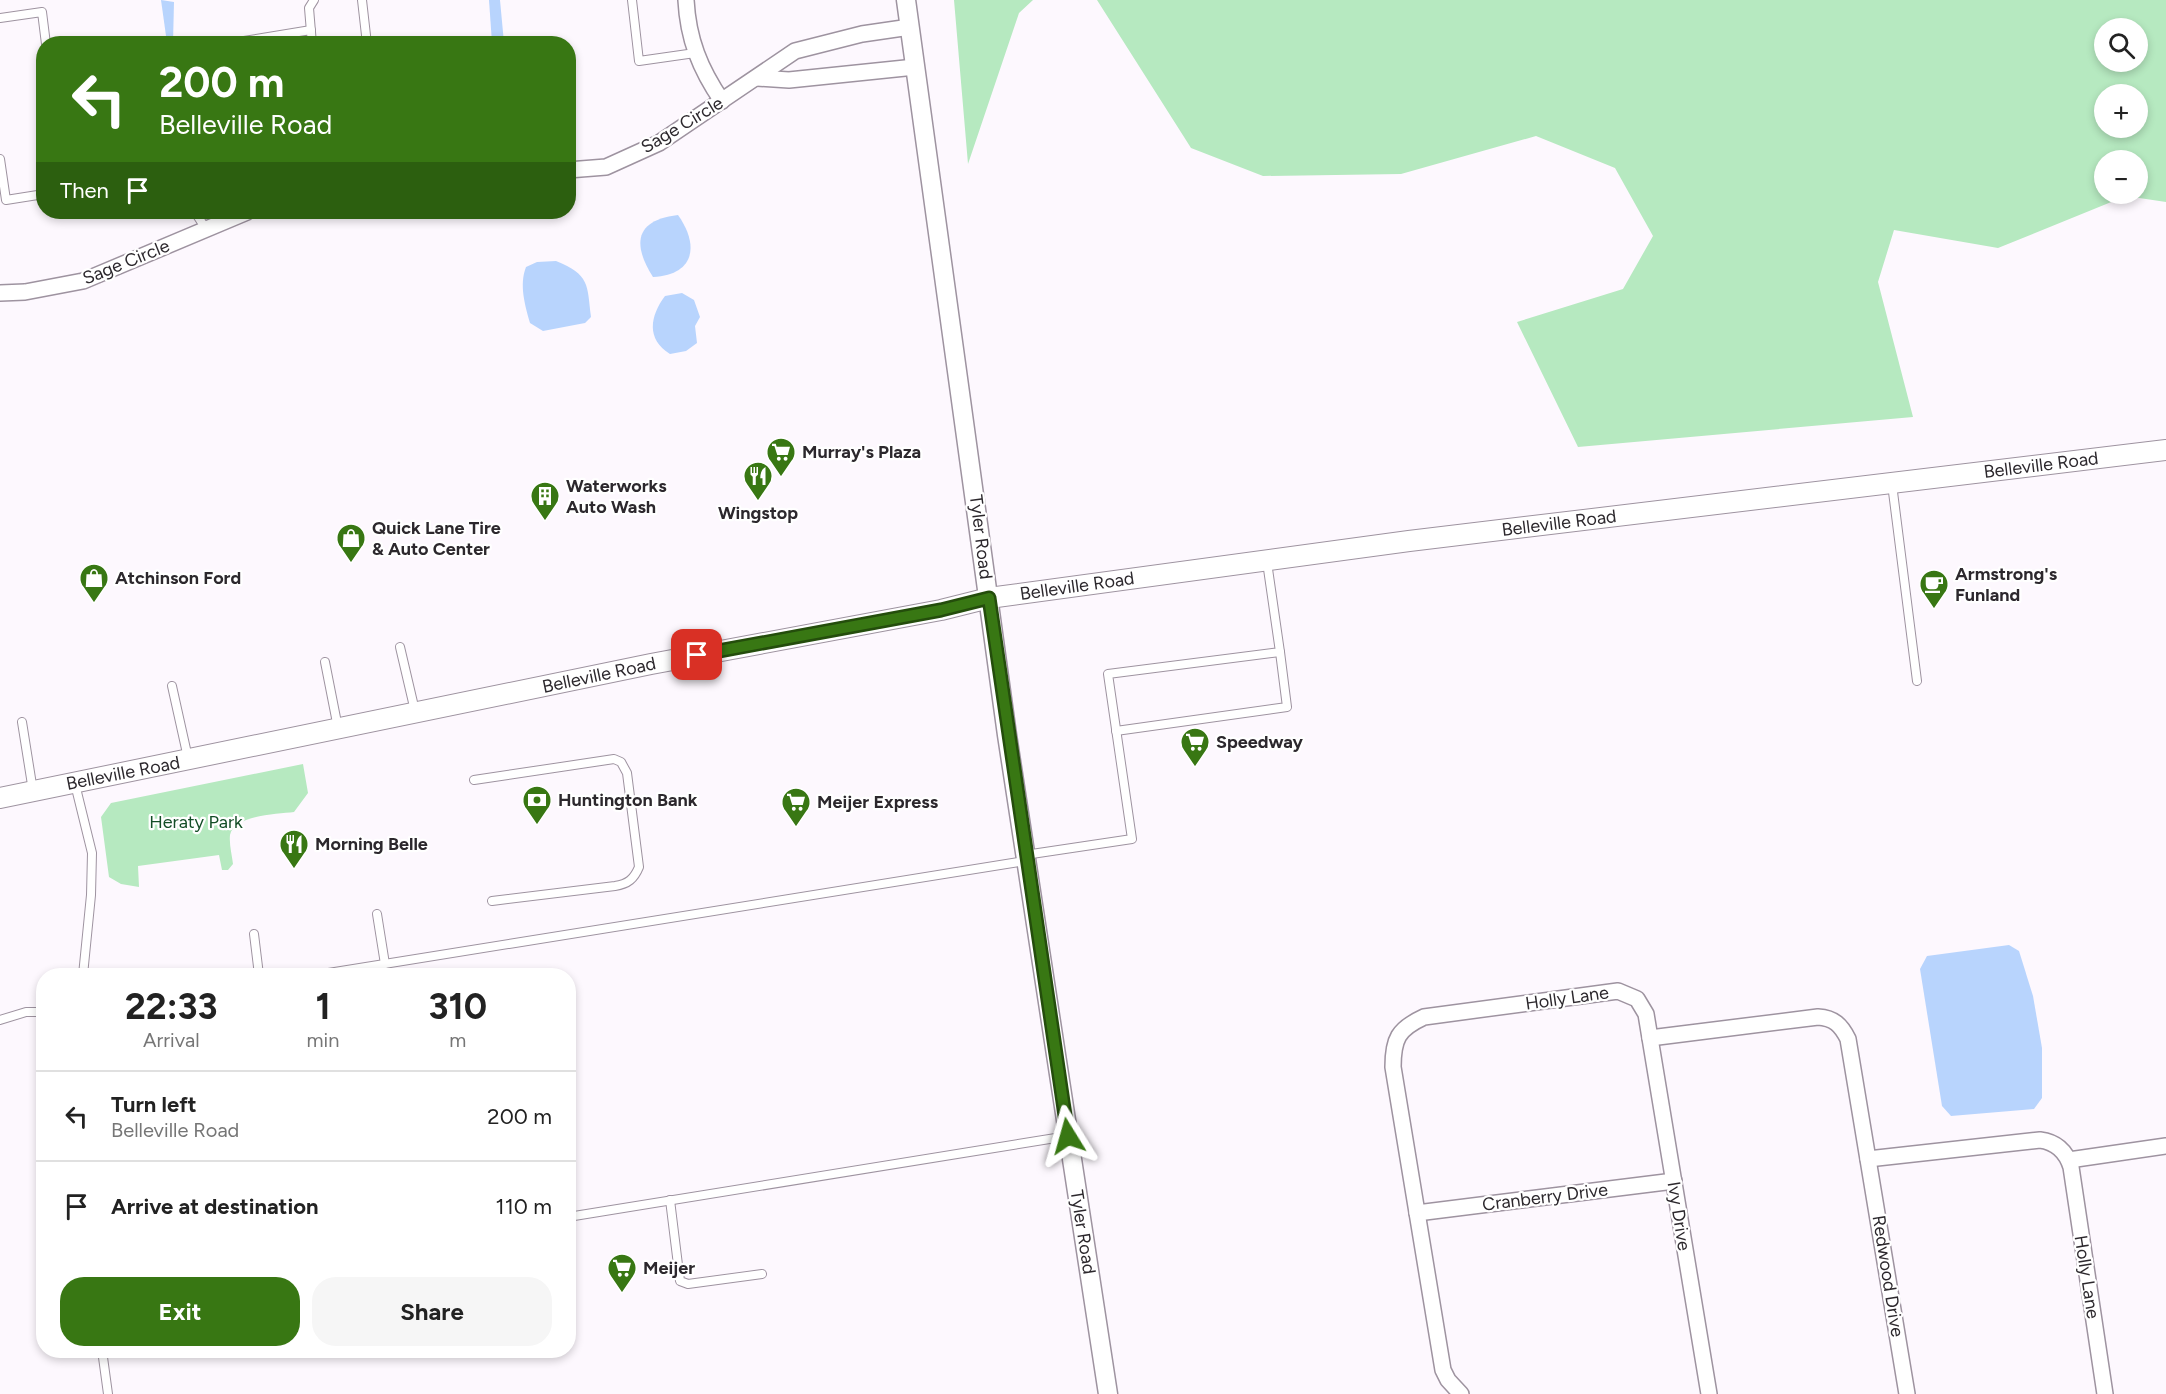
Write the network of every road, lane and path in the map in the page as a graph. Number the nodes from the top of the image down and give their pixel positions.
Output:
1 (314, 0) edge
2 (362, 0) edge
3 (632, 0) edge
4 (686, 0) edge
5 (906, 0) edge
6 (0, 18) edge
7 (910, 27) junction
8 (311, 30) junction
9 (45, 36) edge
10 (274, 36) edge
11 (311, 36) edge
12 (366, 36) edge
13 (695, 53) junction
14 (915, 67) junction
15 (757, 78) junction
16 (722, 101) junction
17 (0, 159) edge
18 (576, 169) edge
19 (36, 195) edge
20 (200, 219) edge
21 (230, 219) edge
22 (206, 229) junction
23 (0, 293) edge
24 (2166, 450) edge
25 (1892, 483) junction
26 (1267, 560) junction
27 (989, 598) junction
28 (399, 647) dead end
29 (1280, 652) junction
30 (325, 662) dead end
31 (1917, 681) dead end
32 (172, 686) dead end
33 (415, 713) junction
34 (22, 722) dead end
35 (338, 728) junction
36 (1116, 730) junction
37 (189, 759) junction
38 (474, 780) dead end
39 (74, 782) junction
40 (33, 791) junction
41 (0, 798) edge
42 (1026, 858) junction
43 (492, 901) dead end
44 (377, 914) dead end
45 (254, 934) dead end
46 (385, 964) junction
47 (84, 968) edge
48 (258, 968) edge
49 (360, 968) edge
50 (36, 1012) edge
51 (0, 1020) edge
52 (1650, 1038) junction
53 (1068, 1136) junction
54 (2166, 1146) edge
55 (1868, 1159) junction
56 (2069, 1160) junction
57 (1674, 1181) junction
58 (670, 1200) junction
59 (1417, 1213) junction
60 (576, 1215) edge
61 (762, 1274) dead end
62 (103, 1358) edge
63 (108, 1394) edge
64 (1108, 1394) edge
65 (1461, 1394) edge
66 (1709, 1394) edge
67 (1907, 1394) edge
68 (2105, 1394) edge

1 - 8 lane
2 - 12 lane
3 - 13 lane
4 - 13 street
5 - 7 street, Tyler Road
6 - 9 lane
7 - 14 street, Tyler Road
7 - 15 street, Sage Circle
8 - 10 lane
8 - 11 lane
13 - 16 street
14 - 15 street
14 - 27 street, Tyler Road
15 - 16 street, Sage Circle
16 - 18 street, Sage Circle
17 - 19 lane
20 - 22 lane
21 - 22 street, Sage Circle
22 - 23 street, Sage Circle
24 - 25 main road, Belleville Road
25 - 26 main road, Belleville Road
25 - 31 lane
26 - 27 main road, Belleville Road
26 - 29 lane
27 - 33 main road, Belleville Road
27 - 42 street, Tyler Road
28 - 33 lane
29 - 36 lane
29 - 36 lane
30 - 35 lane
32 - 37 lane
33 - 35 main road, Belleville Road
34 - 40 lane
35 - 37 main road, Belleville Road
36 - 42 lane
37 - 39 main road, Belleville Road
38 - 43 lane
39 - 40 main road, Belleville Road
39 - 47 lane
40 - 41 main road, Belleville Road
42 - 46 lane
42 - 53 street, Tyler Road
44 - 46 lane
45 - 48 lane
46 - 49 lane
50 - 51 lane
52 - 55 street
52 - 57 street, Ivy Drive
52 - 59 street, Holly Lane
53 - 58 lane
53 - 64 street, Tyler Road
54 - 56 street
55 - 56 street
55 - 67 street, Redwood Drive
56 - 68 street, Holly Lane
57 - 59 street, Cranberry Drive
57 - 66 street, Ivy Drive
58 - 60 lane
58 - 61 lane
59 - 65 street, Holly Lane
62 - 63 lane

